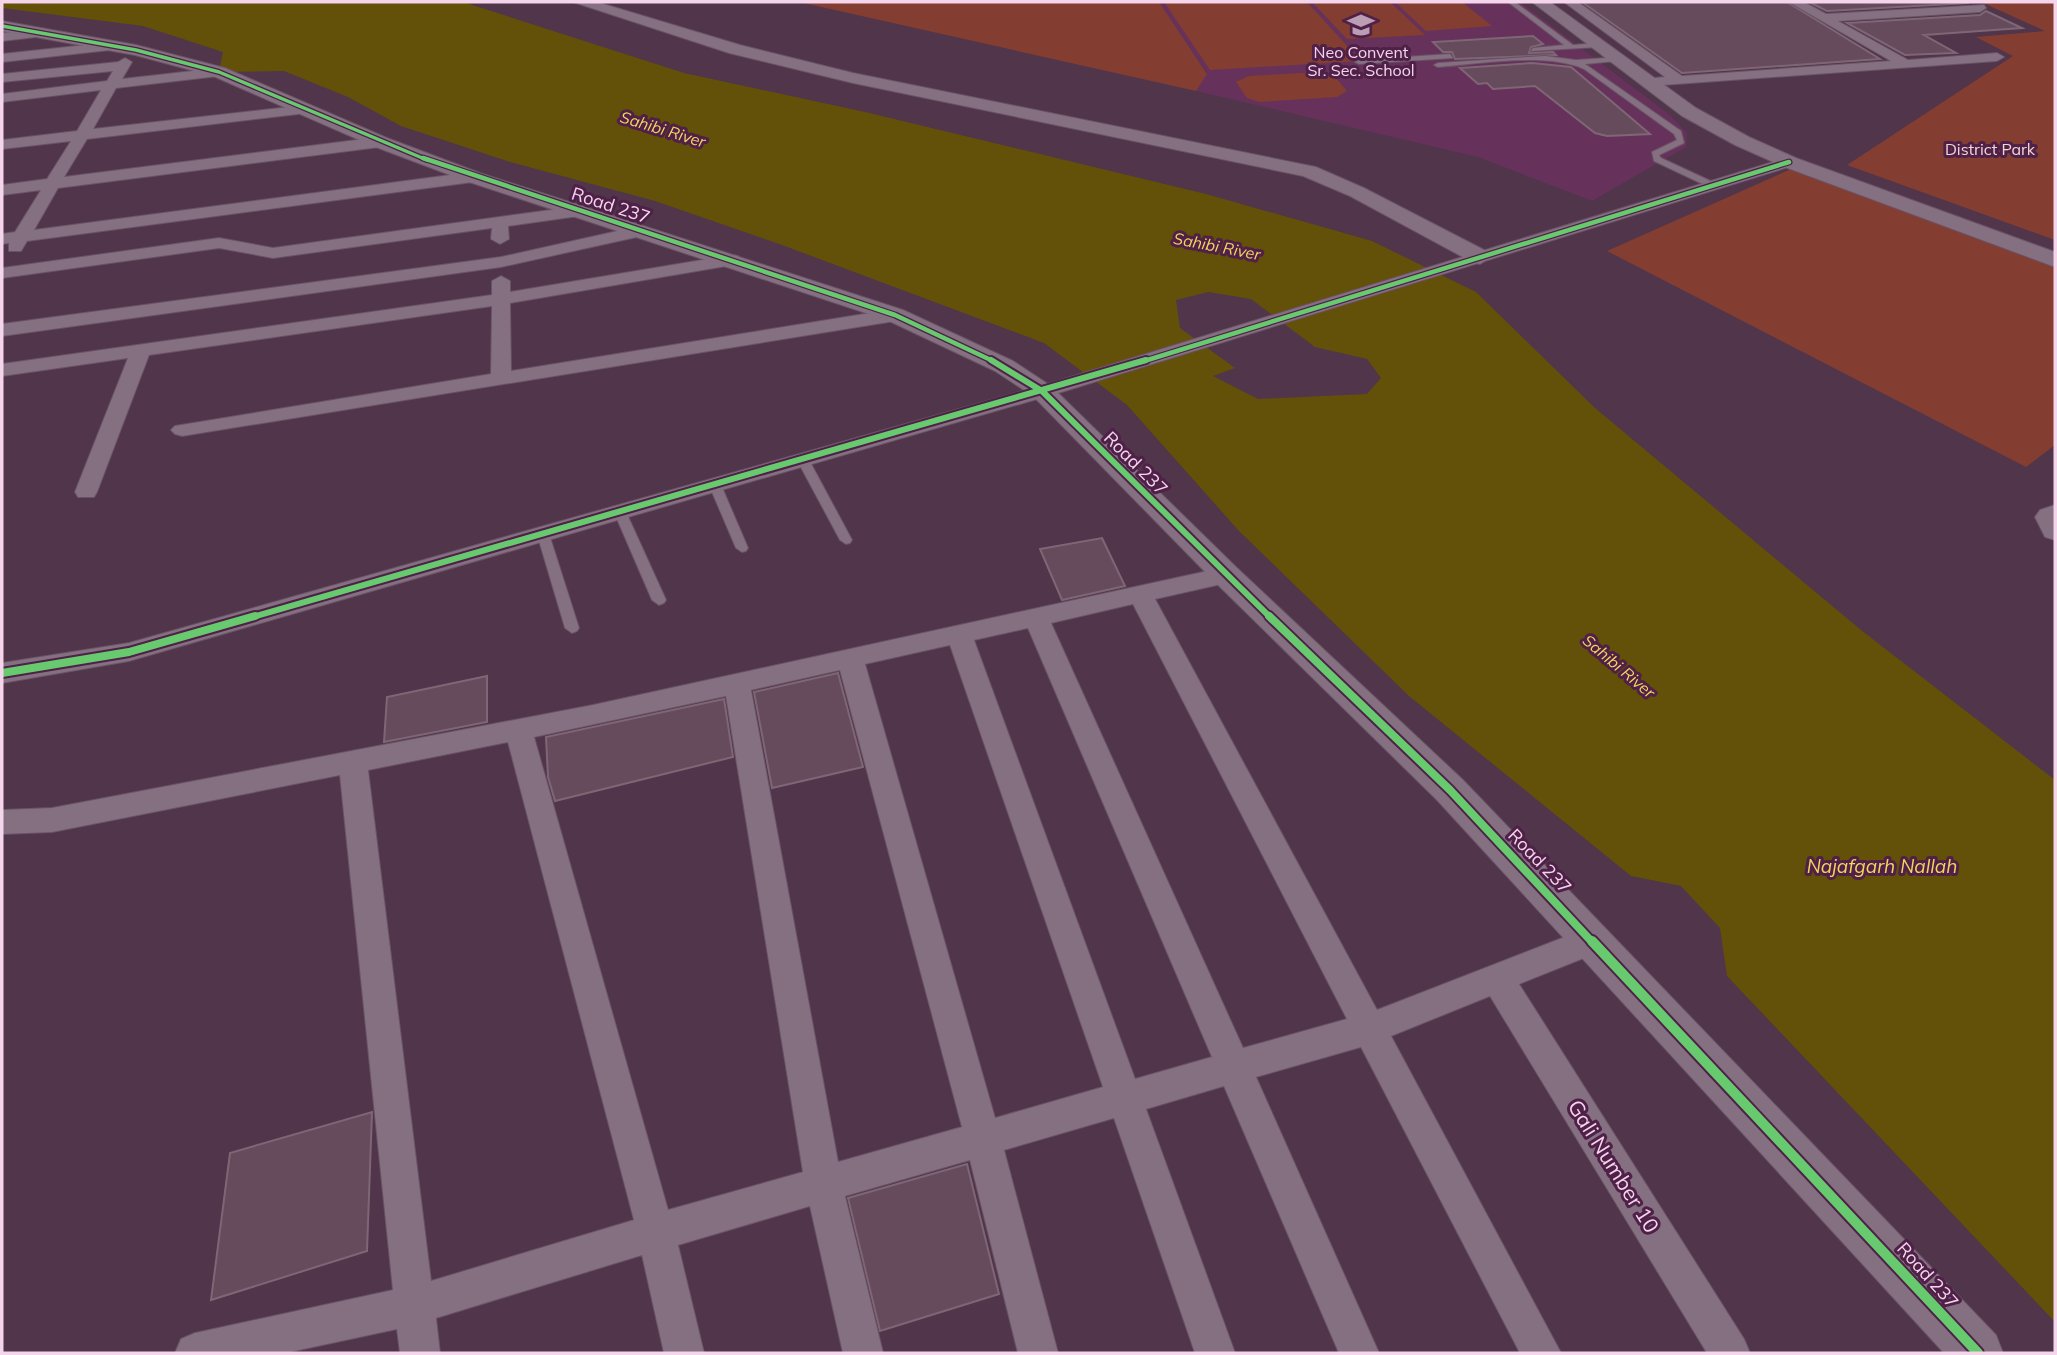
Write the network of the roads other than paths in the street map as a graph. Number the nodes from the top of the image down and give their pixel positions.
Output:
1 (581, 2) edge
2 (1511, 2) edge
3 (1540, 2) edge
4 (1570, 2) edge
5 (1795, 2) edge
6 (1980, 8) dead end
7 (1824, 18) junction
8 (2, 26) edge
9 (40, 33) junction
10 (2, 37) edge
11 (1598, 45) junction
12 (1571, 47) junction
13 (1997, 57) dead end
14 (2, 58) edge
15 (121, 58) junction
16 (1617, 59) junction
17 (1359, 62) dead end
18 (1575, 62) junction
19 (1906, 64) junction
20 (1437, 65) dead end
21 (219, 72) junction
22 (2, 78) edge
23 (1679, 80) junction
24 (1648, 82) junction
25 (110, 86) junction
26 (2, 98) edge
27 (307, 109) junction
28 (81, 135) junction
29 (380, 142) junction
30 (2, 144) edge
31 (1789, 162) junction
32 (473, 177) junction
33 (52, 184) junction
34 (1714, 186) junction
35 (2, 190) edge
36 (580, 211) junction
37 (500, 222) junction
38 (640, 231) junction
39 (21, 237) junction
40 (2, 239) edge
41 (1480, 257) junction
42 (732, 260) junction
43 (2055, 260) edge
44 (501, 262) junction
45 (2, 271) edge
46 (501, 299) junction
47 (895, 315) junction
48 (2, 330) edge
49 (141, 350) junction
50 (2, 370) edge
51 (501, 380) junction
52 (1042, 391) junction
53 (183, 430) dead end
54 (803, 460) junction
55 (715, 485) junction
56 (86, 492) dead end
57 (620, 512) junction
58 (2055, 514) edge
59 (2055, 530) edge
60 (543, 534) junction
61 (846, 540) dead end
62 (742, 548) dead end
63 (1226, 575) junction
64 (1140, 594) junction
65 (659, 600) dead end
66 (1036, 617) junction
67 (572, 628) dead end
68 (958, 634) junction
69 (850, 658) junction
70 (2, 673) edge
71 (737, 683) junction
72 (518, 729) junction
73 (353, 762) junction
74 (2, 822) edge
75 (1593, 940) junction
76 (1498, 979) junction
77 (1371, 1028) junction
78 (1233, 1067) junction
79 (1124, 1098) junction
80 (983, 1140) junction
81 (824, 1185) junction
82 (656, 1232) junction
83 (415, 1305) junction
84 (195, 1353) edge
85 (420, 1353) edge
86 (684, 1353) edge
87 (863, 1353) edge
88 (1038, 1353) edge
89 (1215, 1353) edge
90 (1359, 1353) edge
91 (1541, 1353) edge
92 (1730, 1353) edge
93 (1978, 1353) edge

1 - 41 street
2 - 12 lane
3 - 11 street
4 - 23 street
5 - 7 street
6 - 7 street
7 - 19 street
8 - 9 street, Road 237
9 - 10 street
9 - 15 street, Road 237
11 - 12 lane
11 - 16 street
12 - 17 lane
13 - 19 street
14 - 15 street
15 - 21 street, Road 237
15 - 22 street
15 - 25 street
16 - 18 lane
16 - 24 street
18 - 20 lane
18 - 34 lane
19 - 23 street
21 - 25 street
21 - 27 street, Road 237
23 - 24 street
24 - 31 street
25 - 26 street
25 - 28 street
27 - 28 street
27 - 29 street, Road 237
28 - 30 street
28 - 33 street
29 - 32 street, Road 237
29 - 33 street
31 - 34 street
31 - 43 street
32 - 36 street, Road 237
32 - 39 street
33 - 35 street
33 - 39 street
34 - 41 street
36 - 37 street
36 - 38 street, Road 237
37 - 44 street
37 - 45 street
38 - 42 street, Road 237
38 - 44 street
39 - 40 street
39 - 45 street
41 - 52 street
42 - 46 street
42 - 47 street, Road 237
44 - 46 street
44 - 48 street
46 - 49 street
46 - 51 street
47 - 51 street
47 - 52 street, Road 237
49 - 50 street
49 - 56 street
51 - 53 street
52 - 54 street
52 - 63 street, Road 237
54 - 55 street
54 - 61 lane
55 - 57 street
55 - 62 lane
57 - 60 street
57 - 65 lane
58 - 59 street
60 - 67 lane
60 - 70 street
63 - 64 street
63 - 75 street, Road 237
64 - 66 street
64 - 77 street
66 - 68 street
66 - 78 street
68 - 69 street
68 - 79 street
69 - 71 street
69 - 80 street
71 - 72 street
71 - 81 street
72 - 73 street
72 - 82 street
73 - 74 street
73 - 83 street
75 - 76 street
75 - 93 street, Road 237
76 - 77 street
76 - 92 street, Gali Number 10
77 - 78 street
77 - 91 street
78 - 79 street
78 - 90 street
79 - 80 street
79 - 89 street
80 - 81 street
80 - 88 street
81 - 82 street
81 - 87 street
82 - 83 street
82 - 86 street
83 - 84 street
83 - 85 street

